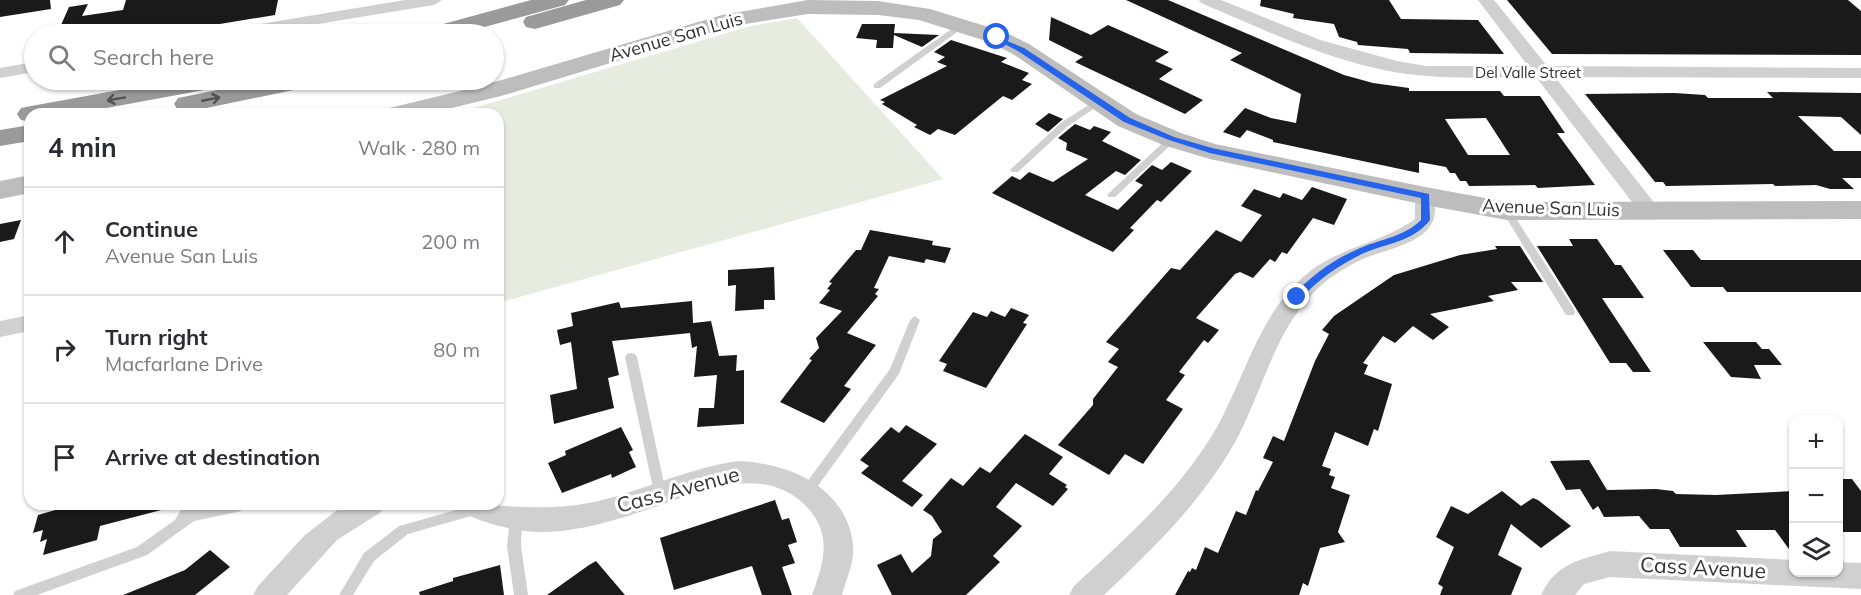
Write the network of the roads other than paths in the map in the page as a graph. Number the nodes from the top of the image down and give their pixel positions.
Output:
1 (434, 0) edge
2 (557, 0) edge
3 (612, 0) edge
4 (1207, 0) edge
5 (1486, 0) edge
6 (807, 4) edge
7 (289, 24) edge
8 (470, 24) edge
9 (963, 25) junction
10 (504, 30) edge
11 (24, 69) edge
12 (0, 73) edge
13 (1542, 73) junction
14 (1861, 73) edge
15 (877, 86) dead end
16 (504, 87) edge
17 (161, 90) edge
18 (253, 90) edge
19 (495, 90) edge
20 (1098, 102) junction
21 (63, 108) edge
22 (162, 108) edge
23 (420, 108) edge
24 (24, 115) edge
25 (0, 120) edge
26 (24, 134) edge
27 (0, 138) edge
28 (1172, 139) junction
29 (1015, 170) dead end
30 (24, 185) edge
31 (0, 190) edge
32 (1112, 195) dead end
33 (1425, 196) junction
34 (1649, 210) junction
35 (1834, 210) junction
36 (1861, 210) edge
37 (1507, 211) junction
38 (1861, 216) edge
39 (1570, 312) dead end
40 (915, 320) dead end
41 (24, 324) edge
42 (0, 329) edge
43 (631, 357) dead end
44 (808, 490) junction
45 (660, 493) junction
46 (187, 510) edge
47 (222, 510) edge
48 (358, 510) edge
49 (463, 510) edge
50 (488, 510) edge
51 (516, 519) junction
52 (175, 527) junction
53 (1861, 576) edge
54 (20, 595) edge
55 (268, 595) edge
56 (346, 595) edge
57 (521, 595) edge
58 (827, 595) edge
59 (1084, 595) edge
60 (1556, 595) edge

1 - 7 street
2 - 8 highway
3 - 10 highway
4 - 13 street, Del Valle Street
5 - 13 street
6 - 9 street, Avenue San Luis
6 - 16 street, Avenue San Luis
9 - 15 lane
9 - 20 street, Avenue San Luis
11 - 12 street
13 - 14 street, Del Valle Street
13 - 34 street
17 -> 21 highway
22 -> 18 highway
19 - 23 street, Avenue San Luis
20 - 28 street, Avenue San Luis
20 - 29 lane
24 - 25 highway
26 - 27 highway
28 - 32 lane
28 - 33 street, Avenue San Luis
30 - 31 street
33 - 37 street, Avenue San Luis
33 - 59 street
34 - 35 street, Avenue San Luis
34 - 37 street, Avenue San Luis
35 - 36 street, Avenue San Luis
35 - 38 street
37 - 39 lane
40 - 44 lane
41 - 42 street
43 - 45 lane
44 - 45 street, Cass Avenue
44 - 58 street
45 - 51 street, Cass Avenue
46 - 52 lane
47 - 52 lane
48 - 55 street
49 - 56 lane
50 - 51 street, Cass Avenue
51 - 57 lane
52 - 54 lane
53 - 60 street, Cass Avenue

